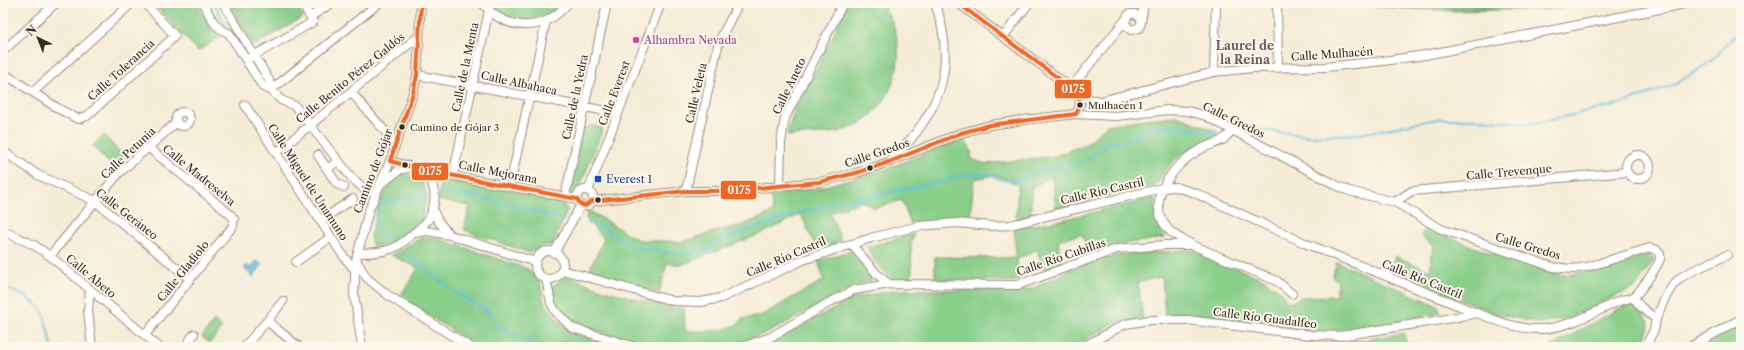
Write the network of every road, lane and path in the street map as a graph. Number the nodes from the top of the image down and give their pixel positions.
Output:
1 (56, 3) edge
2 (132, 3) edge
3 (145, 3) edge
4 (203, 3) edge
5 (223, 3) edge
6 (302, 3) edge
7 (332, 3) edge
8 (379, 3) edge
9 (422, 3) edge
10 (482, 3) edge
11 (568, 3) edge
12 (607, 3) edge
13 (661, 3) edge
14 (738, 3) edge
15 (843, 3) edge
16 (935, 3) edge
17 (958, 3) edge
18 (1029, 3) edge
19 (1144, 3) edge
20 (1216, 3) edge
21 (1277, 3) edge
22 (1690, 3) edge
23 (489, 10) junction
24 (310, 17) junction
25 (1126, 18) junction
26 (1141, 18) junction
27 (546, 21) junction
28 (237, 27) junction
29 (229, 33) junction
30 (419, 36) junction
31 (1003, 37) junction
32 (3, 51) edge
33 (250, 58) junction
34 (1278, 68) junction
35 (1214, 72) junction
36 (3, 73) edge
37 (417, 75) junction
38 (473, 85) junction
39 (271, 90) junction
40 (1075, 91) junction
41 (33, 92) junction
42 (351, 92) junction
43 (530, 97) junction
44 (245, 105) dead end
45 (584, 108) junction
46 (617, 113) junction
47 (1076, 114) junction
48 (177, 122) dead end
49 (310, 125) junction
50 (1232, 129) junction
51 (396, 144) junction
52 (149, 148) junction
53 (3, 152) edge
54 (276, 153) junction
55 (318, 155) dead end
56 (338, 161) junction
57 (390, 161) junction
58 (888, 162) junction
59 (414, 168) junction
60 (327, 169) junction
61 (423, 170) junction
62 (1627, 172) dead end
63 (449, 174) junction
64 (381, 183) junction
65 (510, 185) junction
66 (780, 185) junction
67 (434, 186) junction
68 (344, 187) dead end
69 (1162, 188) junction
70 (588, 191) junction
71 (686, 191) junction
72 (376, 193) junction
73 (565, 196) junction
74 (353, 199) dead end
75 (95, 201) junction
76 (592, 201) junction
77 (579, 202) junction
78 (1395, 202) junction
79 (432, 208) junction
80 (234, 219) joint
81 (320, 221) junction
82 (3, 231) edge
83 (1171, 232) junction
84 (414, 233) junction
85 (450, 235) junction
86 (331, 237) junction
87 (866, 239) junction
88 (851, 244) junction
89 (1164, 245) junction
90 (1192, 245) junction
91 (554, 253) junction
92 (1727, 255) dead end
93 (50, 256) junction
94 (357, 257) junction
95 (864, 258) junction
96 (296, 262) dead end
97 (536, 262) junction
98 (355, 270) junction
99 (562, 270) junction
100 (877, 274) junction
101 (367, 278) junction
102 (546, 278) junction
103 (190, 279) junction
104 (354, 280) junction
105 (889, 284) junction
106 (873, 287) junction
107 (90, 289) junction
108 (1292, 294) dead end
109 (1633, 297) junction
110 (283, 301) dead end
111 (1451, 302) junction
112 (1477, 313) junction
113 (1450, 318) junction
114 (1656, 319) junction
115 (1741, 319) edge
116 (267, 321) junction
117 (194, 334) dead end
118 (145, 335) junction
119 (92, 347) edge
120 (159, 347) edge
121 (185, 347) edge
122 (244, 347) edge
123 (299, 347) edge
124 (362, 347) edge
125 (470, 347) edge
126 (636, 347) edge
127 (742, 347) edge
128 (1083, 347) edge
129 (1645, 347) edge
130 (1690, 347) edge

1 - 32 street
2 - 41 street
3 - 41 street, Calle Tolerancia
4 - 29 street
5 - 28 street
6 - 24 street
7 - 24 street
8 - 39 street
9 - 30 street, Camino de Gójar
10 - 23 street
11 - 27 street
12 - 45 street, Calle de la Yedra
13 - 46 street, Calle Everest
14 - 71 street, Calle Veleta
15 - 66 street, Calle Aneto
16 - 58 street
17 - 31 street, Calle Mulhacén
18 - 31 street
19 - 26 street
20 - 35 street
21 - 34 street
22 - 34 street, Calle Mulhacén
23 - 27 street
23 - 38 street, Calle de la Menta
24 - 33 street
25 - 26 street
25 - 26 street
25 - 40 street
27 - 43 street
28 - 29 street
28 - 33 street
29 - 33 street
30 - 37 street, Camino de Gójar
30 - 42 street, Calle Benito Pérez Galdós
31 - 40 street, Calle Mulhacén
33 - 39 street
34 - 35 street, Calle Mulhacén
35 - 40 street, Calle Mulhacén
36 - 41 street
37 - 38 street, Calle Albahaca
37 - 51 street, Camino de Gójar
38 - 43 street, Calle Albahaca
38 - 63 street, Calle de la Menta
39 - 49 street
40 - 47 street
42 - 49 street, Calle Benito Pérez Galdós
42 - 51 street
43 - 45 street, Calle Albahaca
43 - 65 street
44 - 54 street, Calle Miguel de Unamuno
45 - 46 street, Calle Albahaca
45 - 73 street, Calle de la Yedra
46 - 70 street, Calle Everest
47 - 50 street, Calle Gredos
47 - 58 street, Calle Gredos
48 - 52 street, Calle Petunia
49 - 54 street, Calle Benito Pérez Galdós
49 - 56 street
50 - 69 street
50 - 78 street, Calle Gredos
51 - 57 street, Camino de Gójar
52 - 75 street, Calle Petunia
52 - 80 street, Calle Madreselva
53 - 75 street, Calle Geráneo
54 - 81 street, Calle Miguel de Unamuno
55 - 60 street
56 - 60 street
56 - 72 street
57 - 59 street, Calle Mejorana
57 - 64 street, Camino de Gójar
58 - 66 street, Calle Gredos
59 - 61 street, Calle Mejorana
59 - 64 street, Calle Mejorana
60 - 68 street
61 - 63 street, Calle Mejorana
61 - 67 street
62 - 78 street, Calle Trevenque
63 - 65 street, Calle Mejorana
63 - 67 street
64 - 72 street, Camino de Gójar
65 - 73 street, Calle Mejorana
66 - 71 street, Calle Gredos
67 - 79 street
69 - 83 street
69 - 87 street, Calle Río Castril
69 - 111 street, Calle Río Castril
70 - 76 street
70 - 77 street
71 - 76 street, Calle Gredos
72 - 94 street, Camino de Gójar
73 - 77 street, Calle Mejorana
74 - 81 street
75 - 93 street, Calle Petunia
75 - 103 street, Calle Geráneo
76 - 77 street
77 - 91 street
78 - 109 street, Calle Gredos
79 - 84 street
79 - 85 street
80 - 103 street, Calle Gladiolo
81 - 86 street, Calle Miguel de Unamuno
82 - 93 street, Calle Abeto
83 - 89 street
83 - 90 street
84 - 85 street
84 - 94 street
85 - 97 street
86 - 96 street
86 - 98 street, Calle Miguel de Unamuno
87 - 88 street, Calle Río Castril
87 - 95 street
88 - 95 street
88 - 99 street, Calle Río Castril
89 - 90 street, Calle Río Cubillas
89 - 105 street, Calle Río Cubillas
90 - 108 street, Calle Río Cubillas
91 - 97 street
91 - 99 street
92 - 114 street
93 - 107 street, Calle Abeto
94 - 98 street, Camino de Gójar
94 - 101 street
95 - 100 street
97 - 102 street
98 - 104 street, Camino de Gójar
99 - 102 street
100 - 105 street
100 - 106 street
101 - 104 street
101 - 125 street
102 - 126 street
103 - 118 street, Calle Gladiolo
104 - 124 street, Camino de Gójar
105 - 106 street, Calle Río Cubillas
106 - 127 street, Calle Río Cubillas
107 - 118 street, Calle Abeto
107 - 119 street
109 - 112 street, Calle Río Castril
109 - 114 street
110 - 116 street
111 - 112 street, Calle Río Castril
111 - 113 street
112 - 113 street, Calle Río Guadalfeo
113 - 128 street, Calle Río Guadalfeo
114 - 129 street
115 - 130 street
116 - 122 street
116 - 123 street
117 - 121 street
118 - 120 street, Calle Abeto

